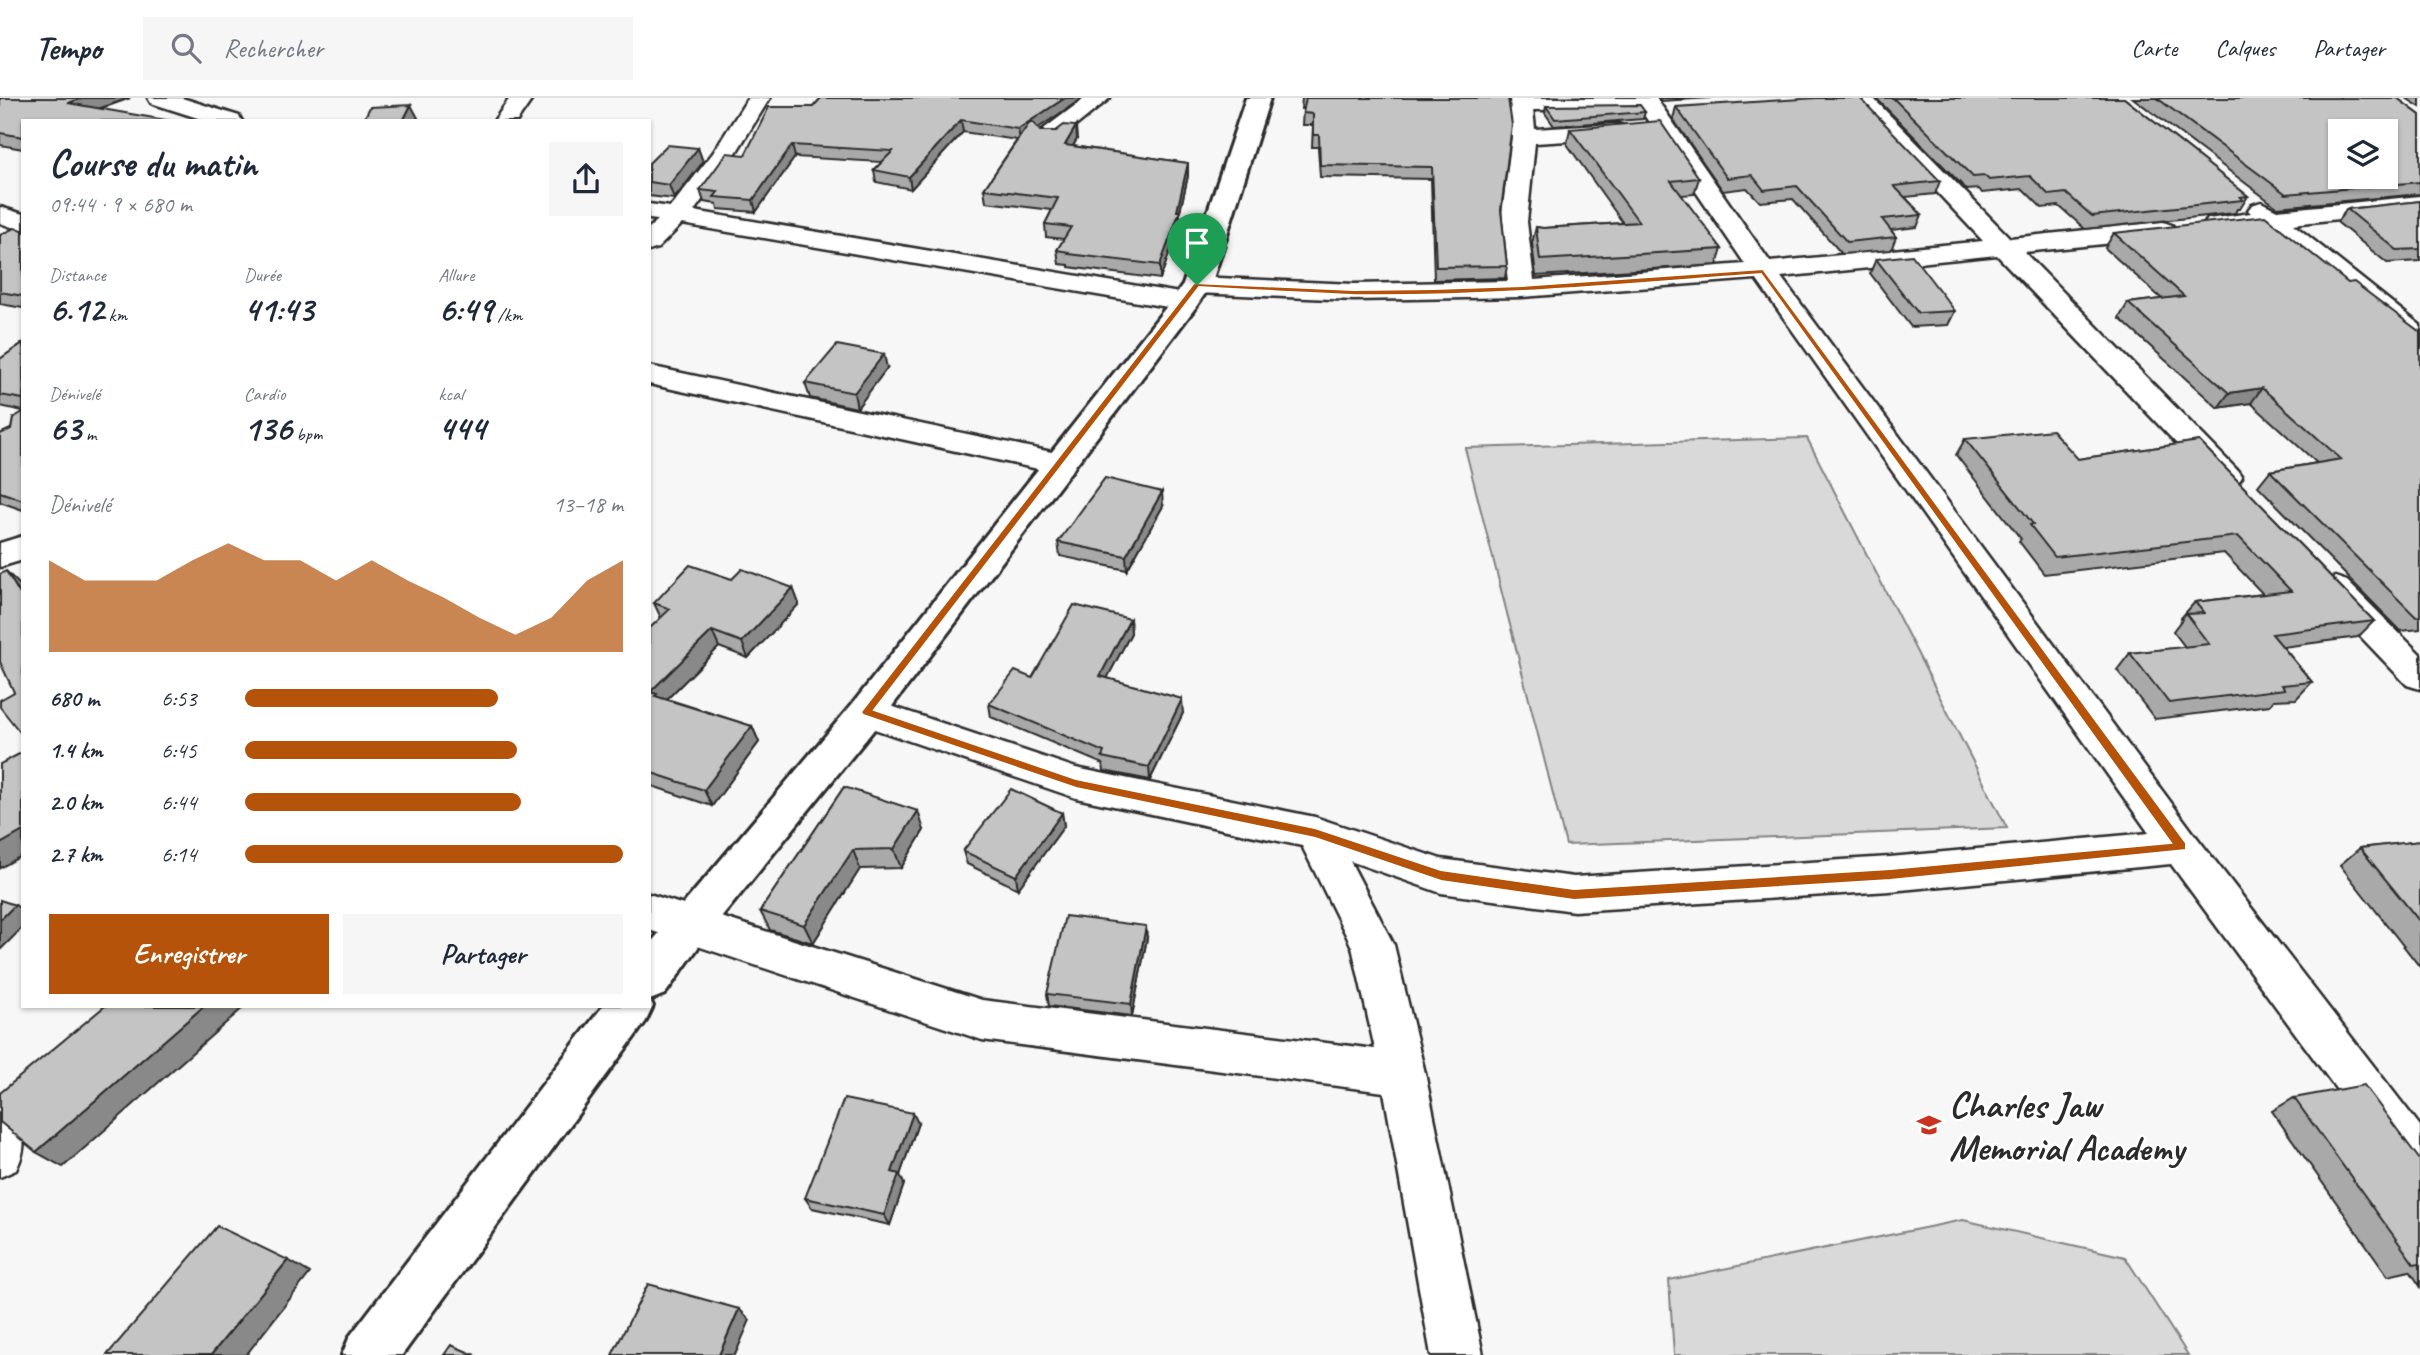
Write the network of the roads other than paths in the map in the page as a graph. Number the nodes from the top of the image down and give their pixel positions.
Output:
1 (159, 98) edge
2 (230, 98) edge
3 (522, 98) edge
4 (759, 98) edge
5 (1099, 98) edge
6 (1258, 98) edge
7 (1852, 99) edge
8 (1522, 100) edge
9 (1657, 109) edge
10 (194, 116) edge
11 (216, 119) edge
12 (506, 119) edge
13 (1049, 136) edge
14 (1524, 136) junction
15 (2238, 192) edge
16 (2420, 203) edge
17 (651, 211) edge
18 (0, 215) edge
19 (678, 216) junction
20 (2271, 218) junction
21 (21, 222) edge
22 (21, 230) edge
23 (651, 241) edge
24 (0, 244) edge
25 (2003, 248) junction
26 (1763, 271) junction
27 (1522, 289) junction
28 (1191, 293) junction
29 (2420, 340) edge
30 (651, 375) edge
31 (1061, 464) junction
32 (2245, 497) edge
33 (21, 548) edge
34 (0, 556) edge
35 (2313, 566) edge
36 (2420, 676) edge
37 (867, 712) junction
38 (1315, 833) junction
39 (2181, 847) junction
40 (651, 913) edge
41 (690, 926) junction
42 (651, 977) edge
43 (628, 1008) edge
44 (1403, 1073) junction
45 (0, 1135) edge
46 (0, 1154) edge
47 (2420, 1164) edge
48 (369, 1355) edge
49 (1457, 1355) edge

1 - 10 street
2 - 10 street
3 - 12 street
4 - 19 street
5 - 13 street
6 - 28 street
7 - 25 street
8 - 9 street
8 - 14 street
9 - 14 street
9 - 26 street
10 - 11 street
14 - 27 street
15 - 20 street
16 - 20 street
17 - 19 street
18 - 21 street
19 - 23 street
19 - 28 street
20 - 25 street
20 - 29 street
22 - 24 street
25 - 26 street
25 - 32 street
26 - 27 street
26 - 39 street
27 - 28 street
28 - 31 street
30 - 31 street
31 - 37 street
33 - 34 street
35 - 36 street
37 - 38 street
37 - 41 street
38 - 39 street
38 - 44 street
39 - 47 street
40 - 41 street
41 - 42 street
41 - 44 street
43 - 48 street
44 - 49 street
45 - 46 street

